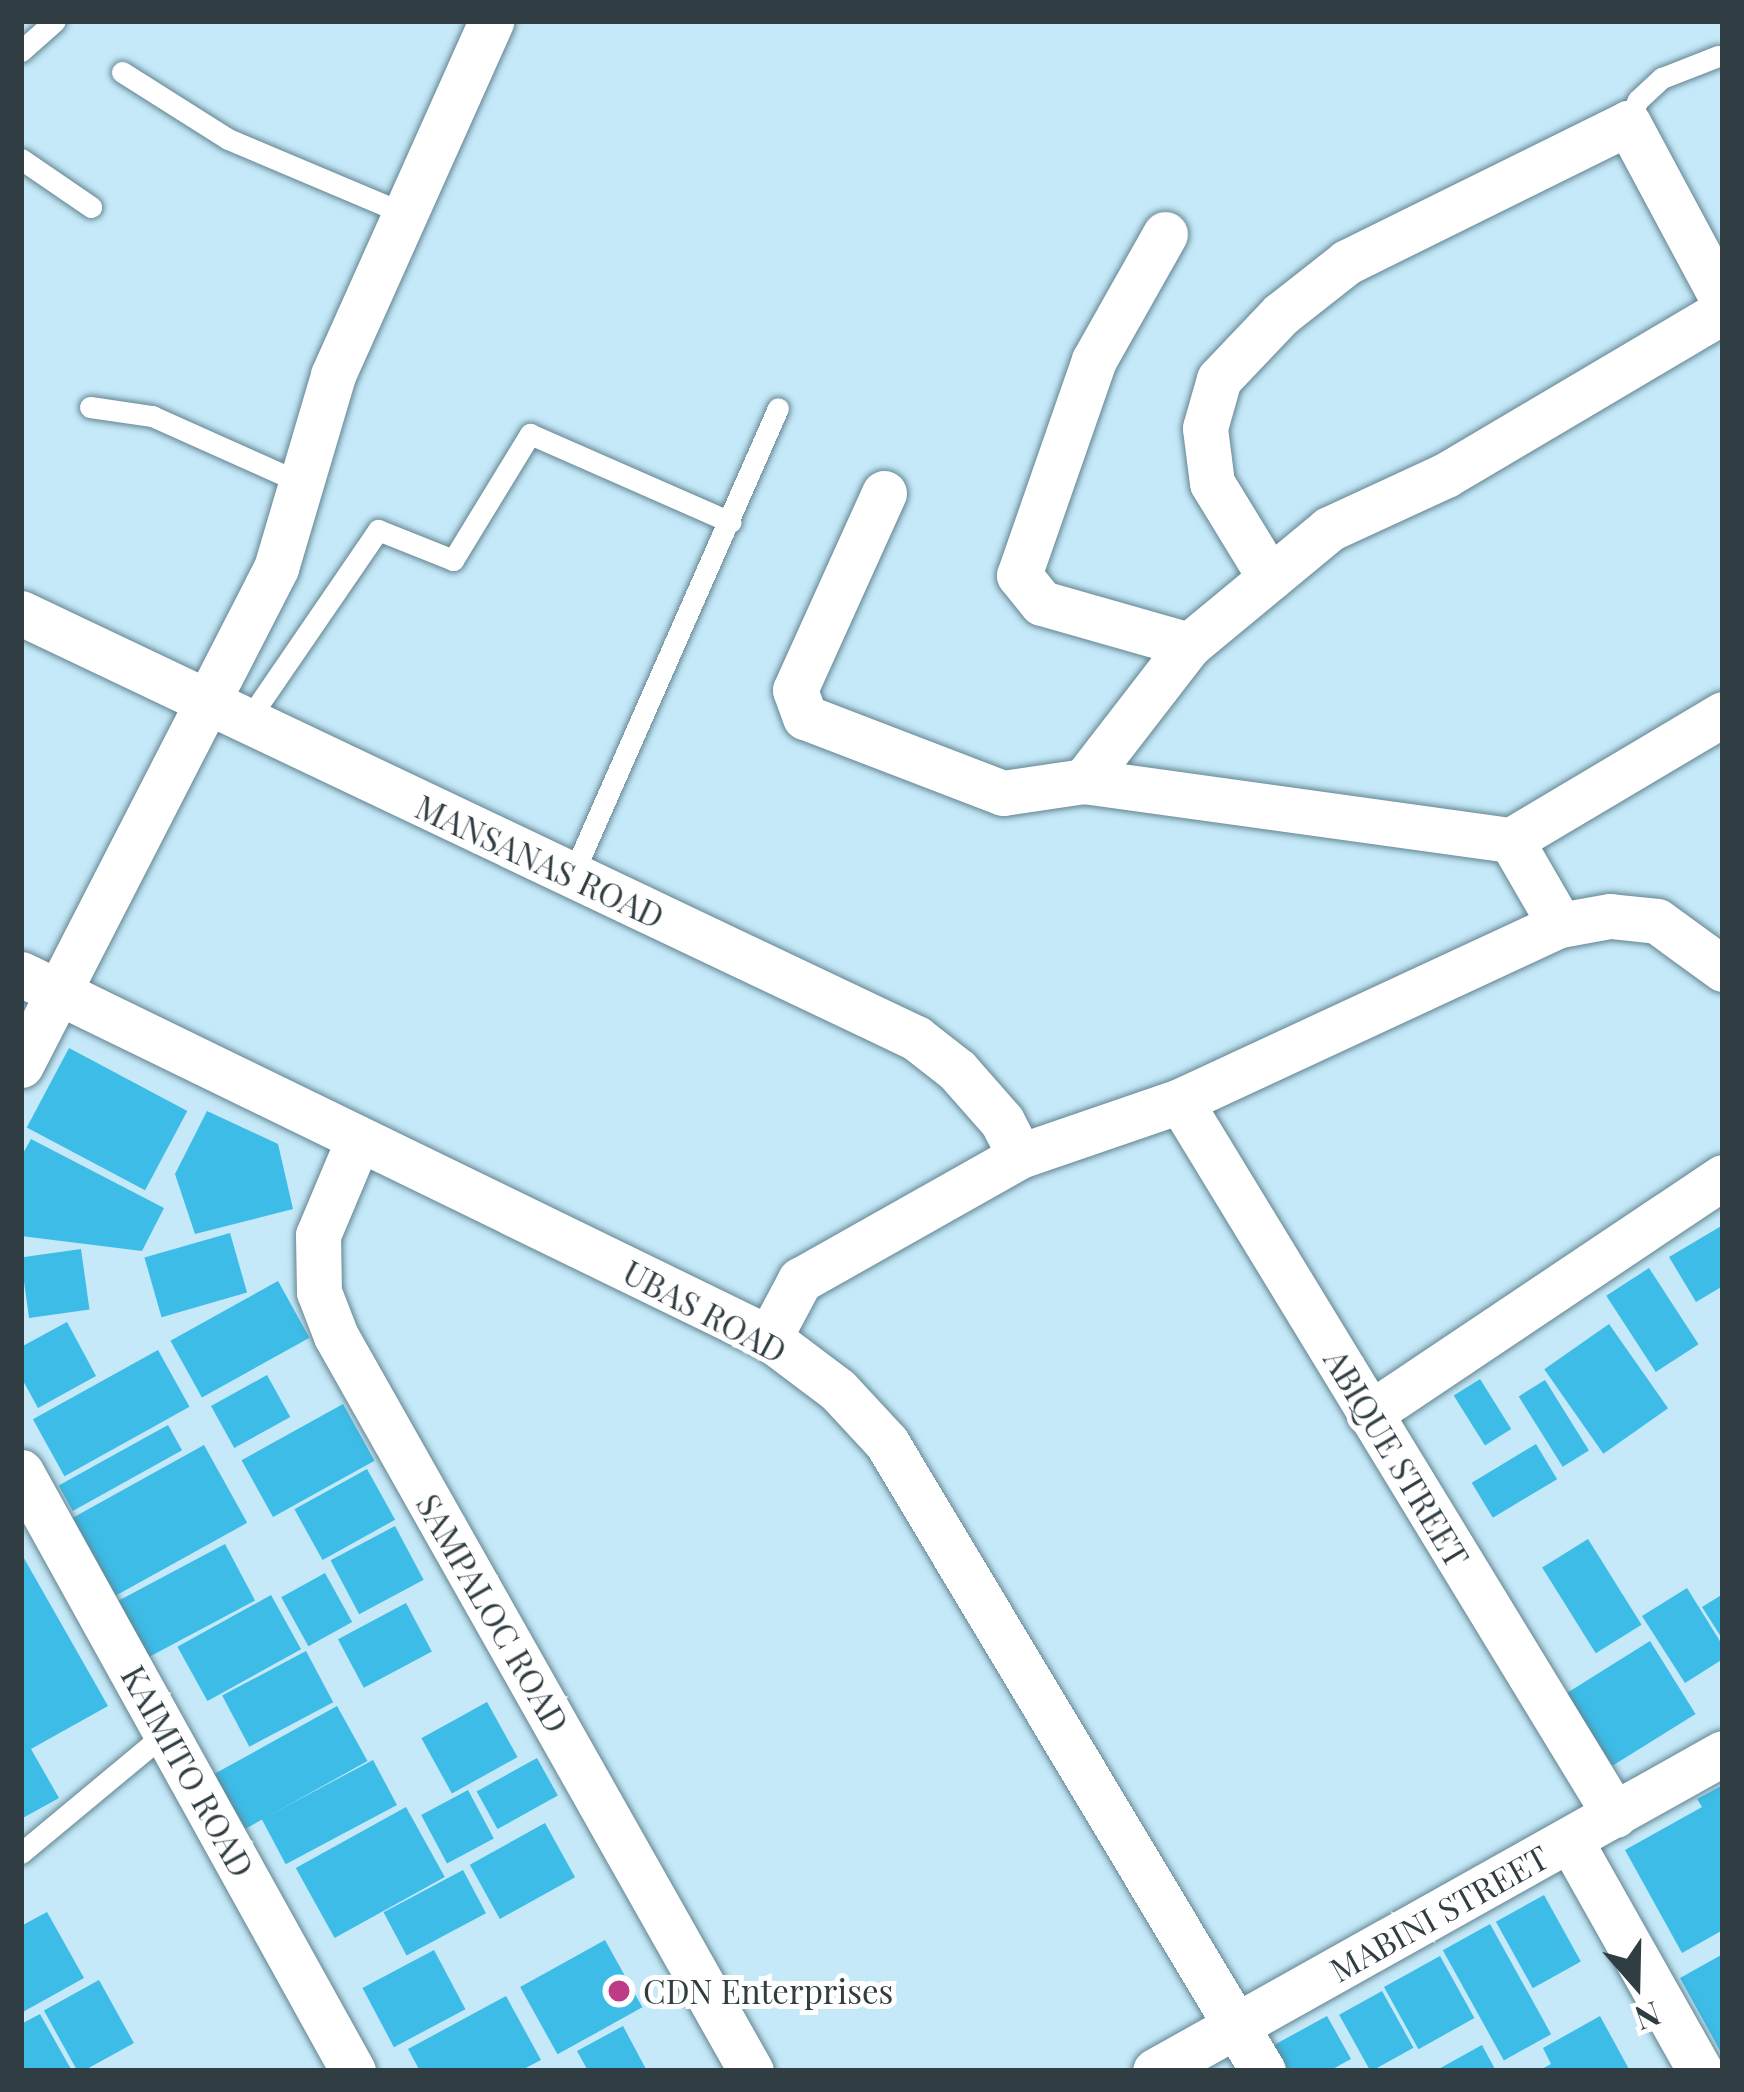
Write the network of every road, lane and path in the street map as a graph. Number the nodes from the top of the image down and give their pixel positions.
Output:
1 (55, 21) edge
2 (490, 21) edge
3 (21, 52) edge
4 (1718, 56) dead end
5 (122, 72) dead end
6 (1628, 123) junction
7 (21, 159) edge
8 (92, 207) dead end
9 (403, 213) junction
10 (1166, 234) dead end
11 (1723, 300) edge
12 (1723, 311) edge
13 (90, 407) dead end
14 (778, 408) dead end
15 (302, 482) junction
16 (884, 493) dead end
17 (730, 522) junction
18 (1270, 578) junction
19 (21, 613) edge
20 (1190, 645) junction
21 (228, 714) junction
22 (1723, 714) edge
23 (1084, 781) junction
24 (1511, 840) junction
25 (572, 877) junction
26 (1560, 925) junction
27 (1723, 968) edge
28 (38, 982) edge
29 (21, 1065) edge
30 (1180, 1101) junction
31 (358, 1140) junction
32 (1020, 1156) junction
33 (1723, 1177) edge
34 (769, 1338) junction
35 (1369, 1414) junction
36 (21, 1472) edge
37 (167, 1732) junction
38 (1723, 1753) edge
39 (1615, 1815) junction
40 (1570, 1840) junction
41 (21, 1852) edge
42 (1238, 2026) junction
43 (353, 2071) edge
44 (752, 2071) edge
45 (1155, 2071) edge
46 (1263, 2071) edge
47 (1700, 2071) edge

1 - 3 lane
2 - 9 street
4 - 6 lane
5 - 9 lane
6 - 11 street
6 - 18 street
7 - 8 lane
9 - 15 street
10 - 20 street
12 - 18 street
13 - 15 lane
14 - 17 lane
15 - 21 street
16 - 23 street
17 - 21 lane
17 - 25 lane
18 - 20 street
19 - 21 street, MANSANAS ROAD
20 - 23 street
21 - 25 street, MANSANAS ROAD
21 - 28 street
22 - 24 street
23 - 24 street
24 - 26 street
25 - 32 street, MANSANAS ROAD
26 - 27 street
26 - 30 street
28 - 29 street
28 - 31 street, UBAS ROAD
30 - 32 street
30 - 35 street, ABIQUE STREET
31 - 34 street, UBAS ROAD
31 - 44 street, SAMPALOC ROAD
32 - 34 street
33 - 35 street
34 - 42 street, UBAS ROAD
35 - 39 street, ABIQUE STREET
36 - 37 street, KAIMITO ROAD
37 - 41 lane
37 - 43 street, KAIMITO ROAD
38 - 39 street, MABINI STREET
39 - 40 street, MABINI STREET
40 - 42 street, MABINI STREET
40 - 47 street
42 - 45 street, MABINI STREET
42 - 46 street, UBAS ROAD

